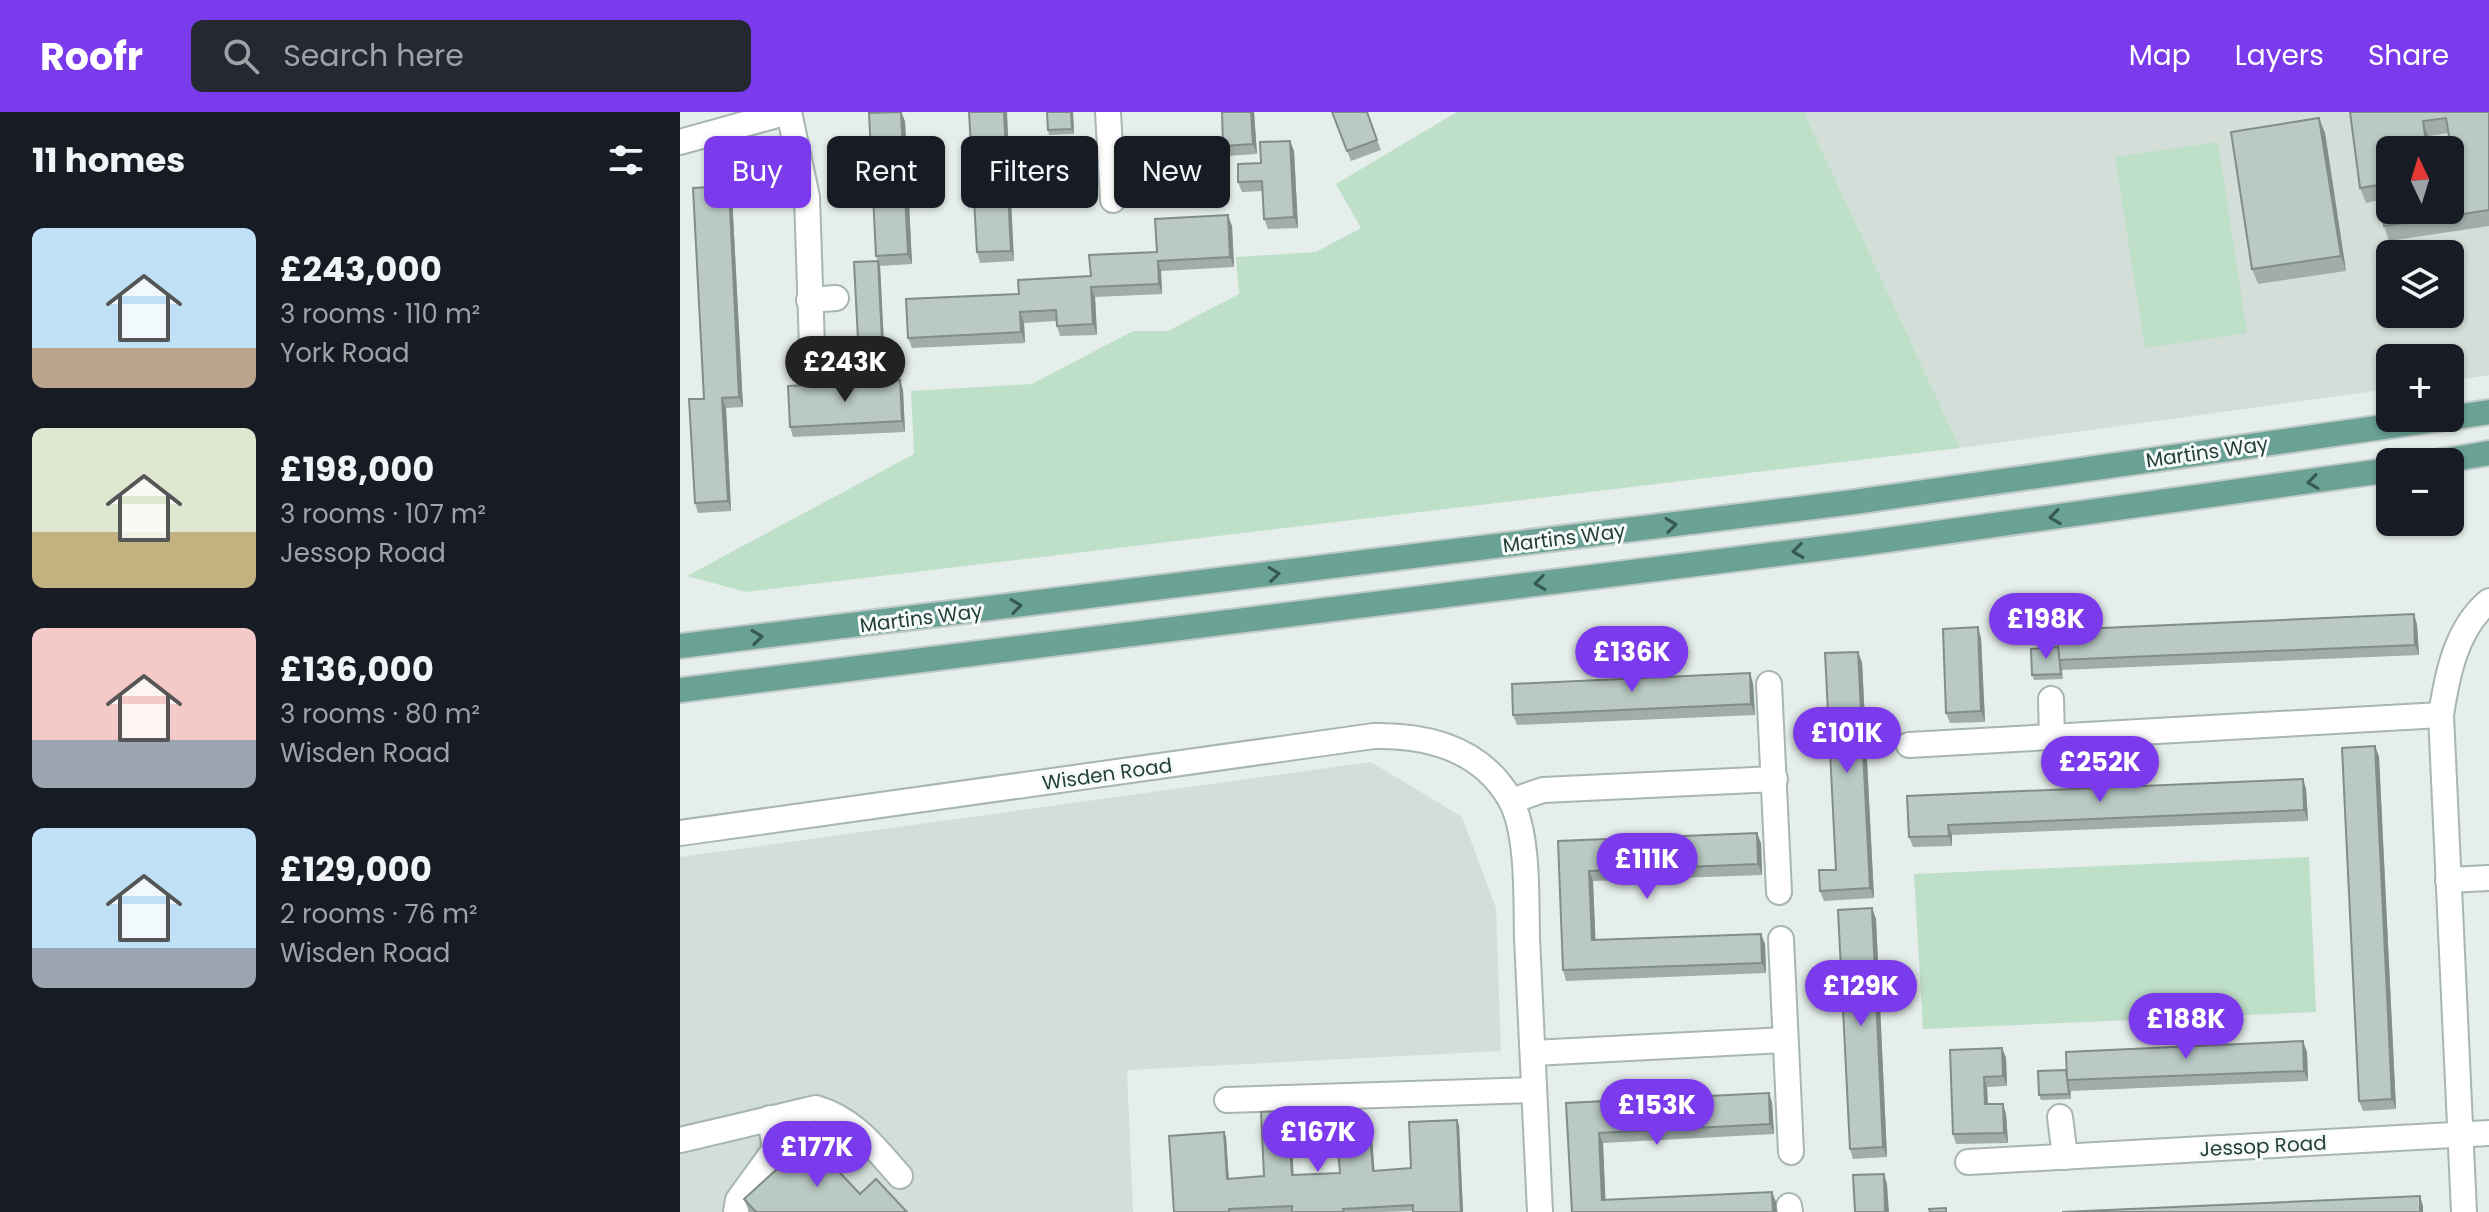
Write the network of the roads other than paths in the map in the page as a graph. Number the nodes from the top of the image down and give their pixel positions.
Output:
1 (788, 112) edge
2 (1108, 112) edge
3 (680, 142) edge
4 (1111, 165) junction
5 (1114, 165) edge
6 (1113, 200) dead end
7 (836, 298) dead end
8 (809, 300) junction
9 (812, 346) dead end
10 (2489, 412) edge
11 (2464, 416) edge
12 (2376, 428) edge
13 (2489, 453) edge
14 (2464, 457) edge
15 (2376, 472) edge
16 (2489, 601) edge
17 (680, 646) edge
18 (1769, 684) dead end
19 (680, 690) edge
20 (2051, 699) dead end
21 (2441, 715) junction
22 (2052, 737) junction
23 (1909, 745) dead end
24 (1775, 779) junction
25 (1511, 801) junction
26 (680, 833) edge
27 (2489, 878) edge
28 (2448, 880) junction
29 (1779, 892) dead end
30 (1781, 939) dead end
31 (1784, 1040) junction
32 (1533, 1053) junction
33 (1534, 1090) junction
34 (1227, 1100) dead end
35 (2060, 1117) dead end
36 (770, 1118) junction
37 (2489, 1133) edge
38 (2460, 1134) junction
39 (680, 1140) edge
40 (1791, 1152) dead end
41 (2065, 1157) junction
42 (1968, 1162) dead end
43 (900, 1176) dead end
44 (736, 1212) edge
45 (1540, 1212) edge
46 (2464, 1212) edge

1 - 3 street
1 - 8 street
2 - 4 street
4 - 5 street
4 - 6 street
7 - 8 street
8 - 9 street
10 - 11 main road, Martins Way
17 -> 12 main road, Martins Way
13 - 14 main road
15 -> 19 main road, Martins Way
16 - 21 street
18 - 24 street
20 - 22 street
21 - 22 street
21 - 28 street
22 - 23 street
24 - 25 street
24 - 29 street
25 - 26 street, Wisden Road
25 - 32 street, Wisden Road
27 - 28 street
28 - 38 street
30 - 31 street
31 - 32 street
31 - 40 street
32 - 33 street, Wisden Road
33 - 34 street
33 - 45 street, Wisden Road
35 - 41 street
36 - 39 street
36 - 43 street
36 - 44 street
37 - 38 street, Jessop Road
38 - 41 street, Jessop Road
38 - 46 street
41 - 42 street, Jessop Road

